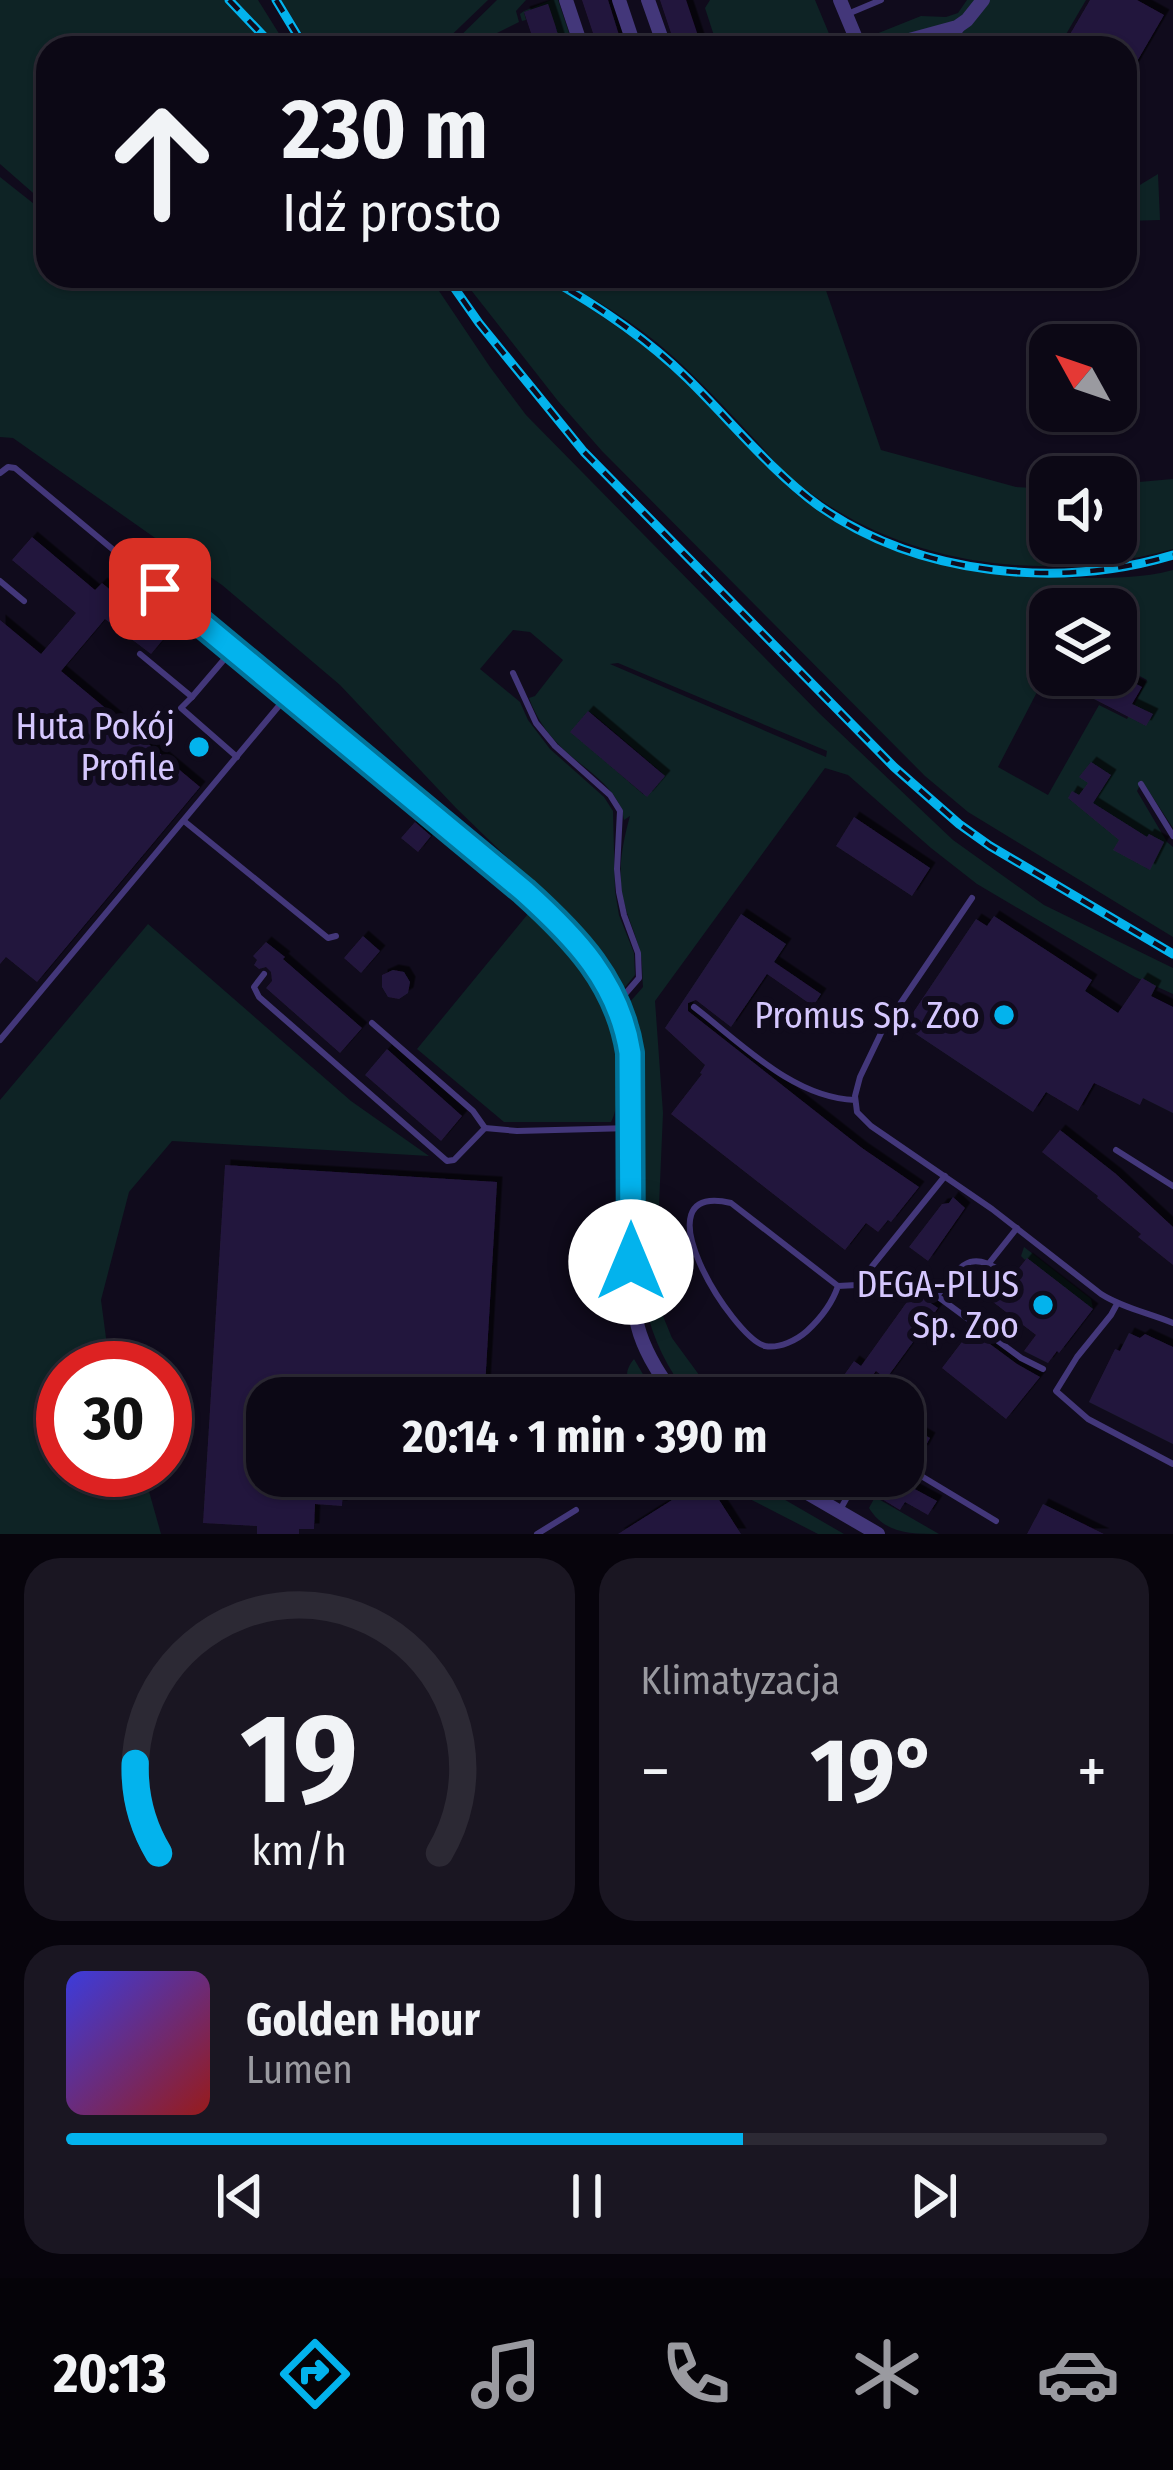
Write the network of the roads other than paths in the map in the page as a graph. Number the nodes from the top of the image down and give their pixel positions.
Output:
1 (566, 0) edge
2 (619, 0) edge
3 (648, 0) edge
4 (881, 0) edge
5 (983, 0) edge
6 (843, 7) edge
7 (967, 20) junction
8 (578, 36) edge
9 (631, 36) edge
10 (661, 36) edge
11 (855, 36) edge
12 (927, 36) edge
13 (956, 36) edge
14 (0, 473) edge
15 (0, 580) edge
16 (24, 601) dead end
17 (233, 650) junction
18 (140, 654) dead end
19 (513, 673) dead end
20 (289, 695) junction
21 (192, 697) junction
22 (237, 758) junction
23 (1141, 784) dead end
24 (184, 821) junction
25 (441, 823) joint
26 (1173, 836) edge
27 (972, 898) dead end
28 (336, 936) dead end
29 (264, 974) dead end
30 (617, 1004) junction
31 (694, 1007) dead end
32 (372, 1023) dead end
33 (0, 1040) edge
34 (855, 1100) junction
35 (484, 1128) junction
36 (631, 1128) junction
37 (1116, 1150) dead end
38 (945, 1176) junction
39 (1173, 1186) edge
40 (1016, 1228) junction
41 (990, 1262) junction
42 (1009, 1277) dead end
43 (838, 1286) junction
44 (1117, 1304) junction
45 (1173, 1323) edge
46 (1043, 1369) dead end
47 (662, 1377) edge
48 (1173, 1464) edge
49 (924, 1478) edge
50 (815, 1497) edge
51 (847, 1497) edge
52 (576, 1510) dead end
53 (839, 1511) junction
54 (996, 1521) dead end
55 (537, 1534) edge
56 (878, 1534) edge

1 - 8 street
2 - 9 street
3 - 10 street
4 - 6 lane
5 - 7 street
6 - 11 street
7 - 12 street
7 - 13 lane
14 - 17 lane
15 - 16 lane
17 - 20 lane
17 - 21 lane
18 - 21 lane
19 - 30 lane
20 - 22 lane
20 - 25 lane
21 - 22 lane
22 - 24 lane
23 - 26 lane
24 - 28 lane
24 - 33 lane
25 - 30 street
27 - 34 lane
29 - 35 lane
30 - 36 street
31 - 34 lane
32 - 35 lane
34 - 38 lane
35 - 36 lane
36 - 47 street
37 - 39 lane
38 - 40 lane
38 - 43 lane
40 - 41 lane
40 - 44 lane
41 - 42 lane
41 - 46 lane
43 - 43 lane
44 - 45 lane
44 - 48 lane
49 - 54 lane
50 - 53 street
51 - 53 lane
52 - 55 lane
53 - 56 street

